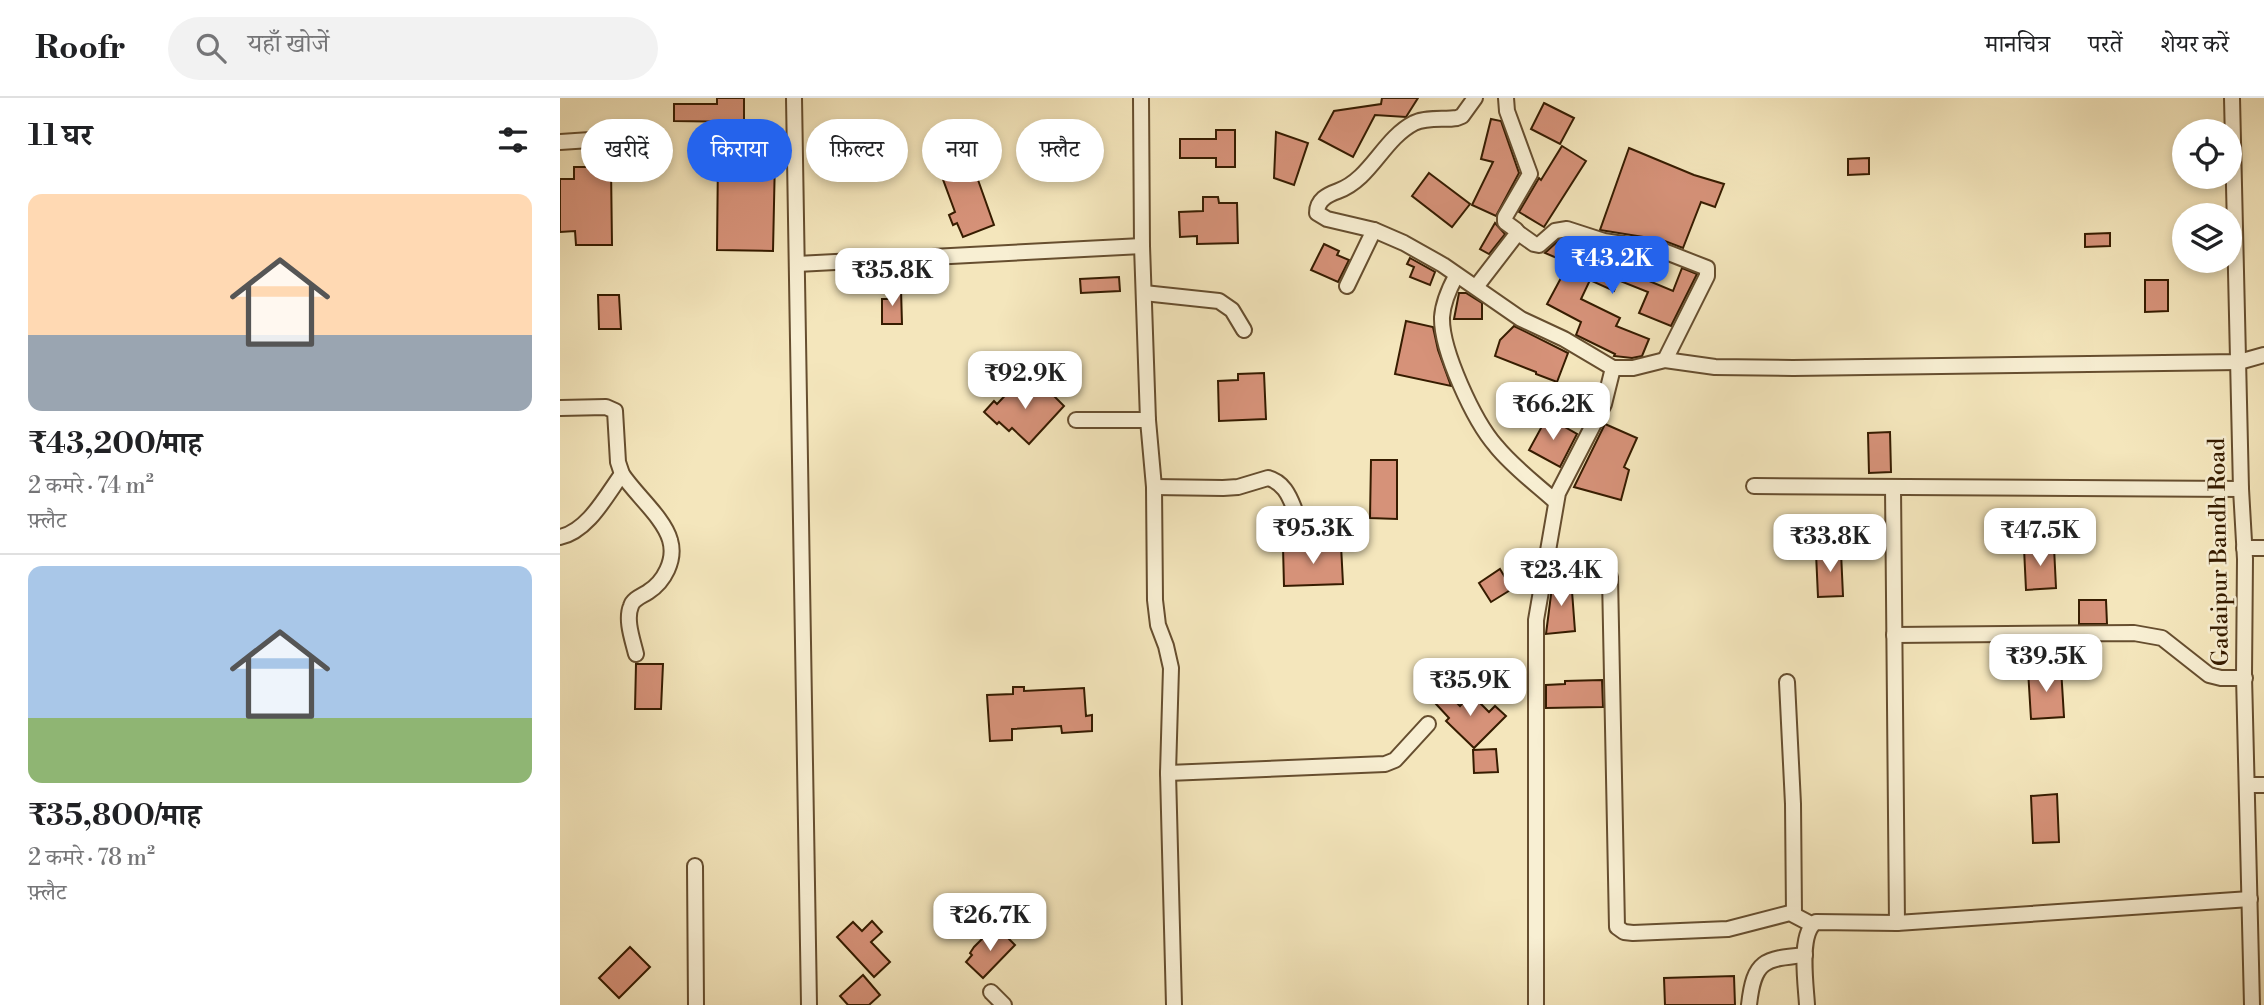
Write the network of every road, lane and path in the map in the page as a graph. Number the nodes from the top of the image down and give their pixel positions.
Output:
1 (794, 98) edge
2 (1141, 98) edge
3 (1475, 98) edge
4 (1506, 98) edge
5 (2232, 98) edge
6 (581, 141) edge
7 (560, 142) edge
8 (1374, 230) junction
9 (1517, 232) junction
10 (1142, 246) junction
11 (797, 264) junction
12 (1456, 276) junction
13 (1347, 286) dead end
14 (1476, 288) junction
15 (1144, 293) junction
16 (1244, 330) dead end
17 (2264, 355) edge
18 (1665, 360) junction
19 (2238, 362) junction
20 (1613, 368) junction
21 (560, 408) edge
22 (1076, 420) dead end
23 (1149, 420) junction
24 (622, 474) junction
25 (1754, 486) dead end
26 (1154, 487) junction
27 (1893, 487) junction
28 (2241, 489) junction
29 (1556, 502) junction
30 (1294, 508) dead end
31 (560, 537) edge
32 (2244, 548) junction
33 (2264, 548) edge
34 (1610, 577) dead end
35 (1894, 635) junction
36 (636, 654) dead end
37 (2245, 678) junction
38 (1787, 682) dead end
39 (1428, 724) dead end
40 (1168, 773) junction
41 (2247, 785) junction
42 (2264, 785) edge
43 (695, 866) dead end
44 (2250, 899) junction
45 (1794, 914) junction
46 (1897, 923) junction
47 (1811, 924) junction
48 (1805, 955) junction
49 (991, 992) dead end
50 (696, 1005) edge
51 (809, 1005) edge
52 (1004, 1005) edge
53 (1174, 1005) edge
54 (1536, 1005) edge
55 (1749, 1005) edge
56 (1807, 1005) edge
57 (2252, 1005) edge

1 - 11 street
2 - 10 street
3 - 8 street
4 - 9 street
5 - 19 street, Gadaipur Bandh Road
6 - 7 street
8 - 12 street
8 - 13 street
9 - 14 street
9 - 18 street
10 - 11 street
10 - 15 street
11 - 51 street
12 - 14 street
12 - 29 street
14 - 20 street
15 - 16 street
15 - 23 street
17 - 19 street
18 - 19 street
18 - 20 street
19 - 28 street, Gadaipur Bandh Road
20 - 29 street
21 - 24 street
22 - 23 street
23 - 26 street
24 - 31 street
24 - 36 street
25 - 27 street
26 - 30 street
26 - 40 street
27 - 28 street
27 - 35 street
28 - 32 street, Gadaipur Bandh Road
29 - 54 street
32 - 33 street
32 - 37 street, Gadaipur Bandh Road
34 - 45 street
35 - 37 street
35 - 46 street
37 - 41 street, Gadaipur Bandh Road
38 - 45 street
39 - 40 street
40 - 53 street
41 - 42 street
41 - 44 street, Gadaipur Bandh Road
43 - 50 street
44 - 46 street
44 - 57 street, Gadaipur Bandh Road
45 - 47 street
46 - 47 street
47 - 48 street
48 - 55 street
48 - 56 street
49 - 52 street

